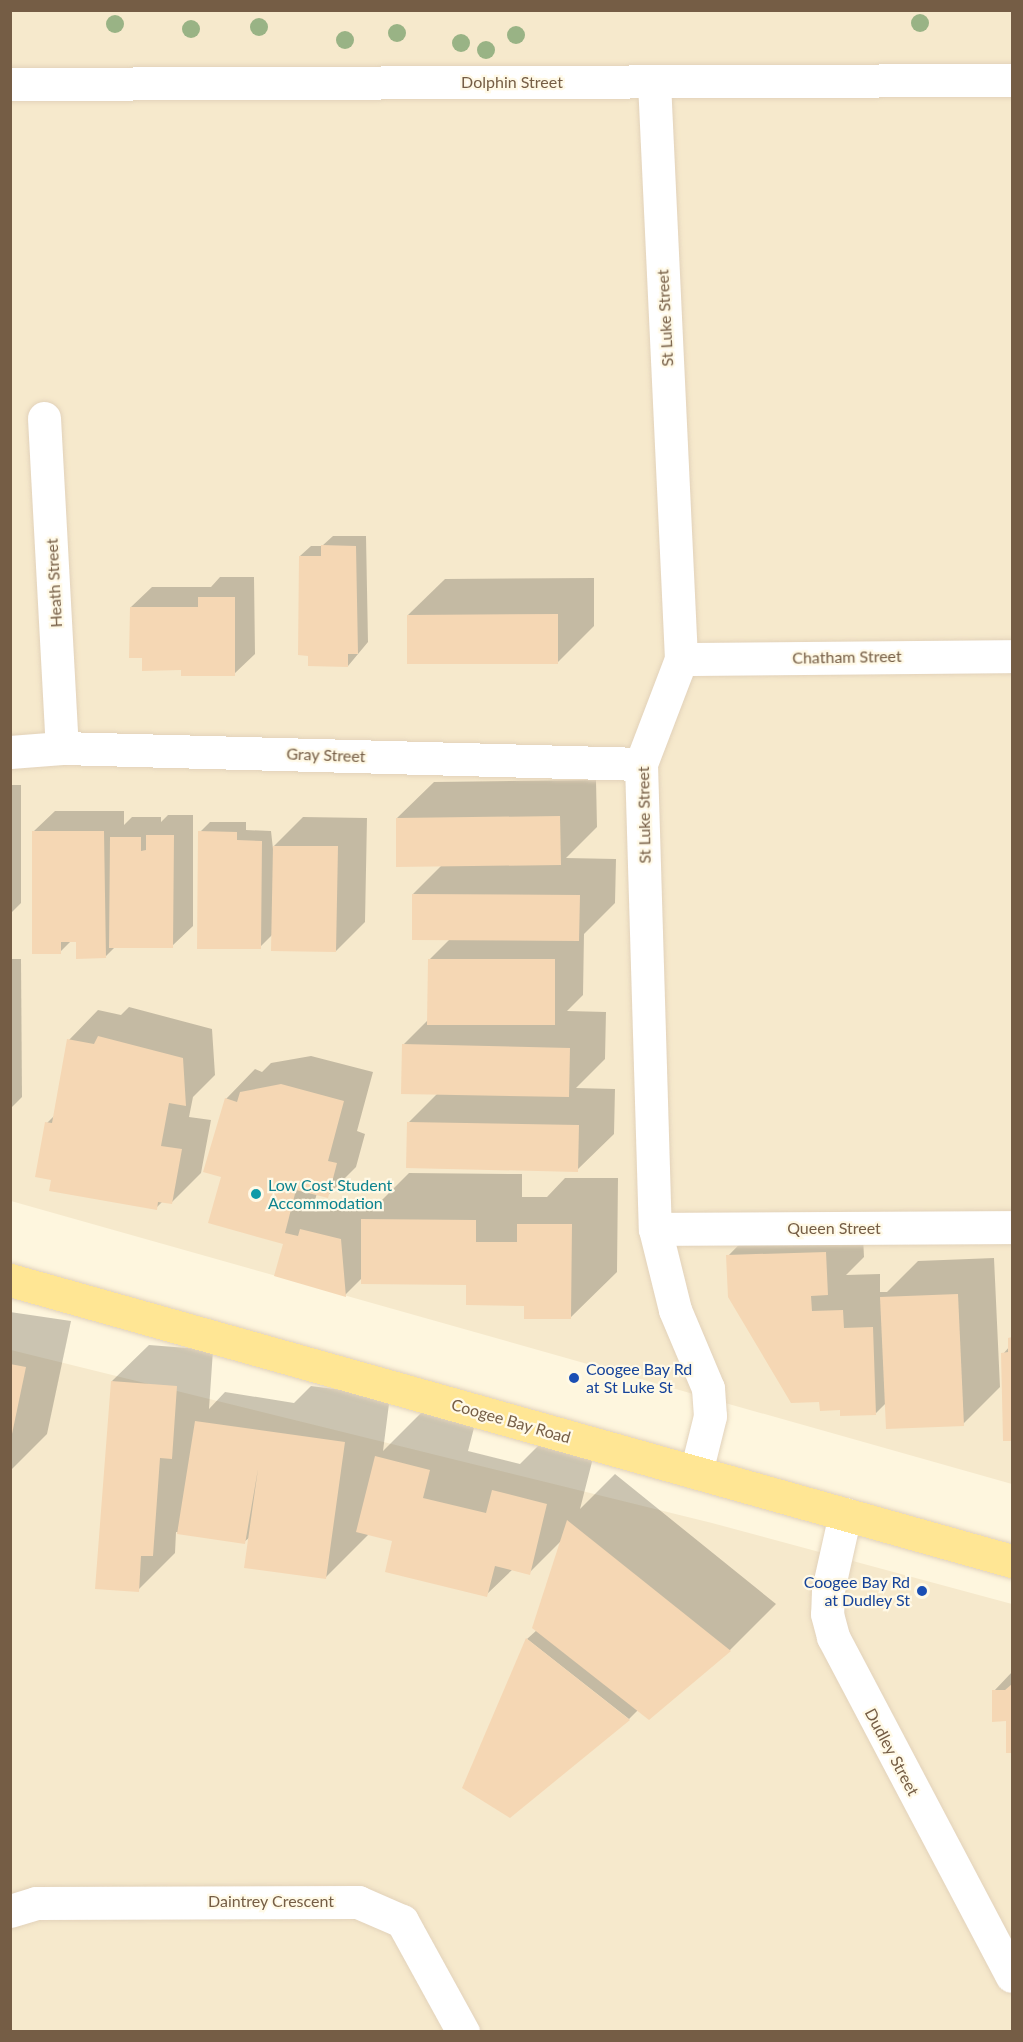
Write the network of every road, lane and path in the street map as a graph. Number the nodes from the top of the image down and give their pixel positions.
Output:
1 (1012, 80) edge
2 (654, 82) junction
3 (10, 84) edge
4 (44, 418) dead end
5 (1012, 656) edge
6 (681, 659) junction
7 (62, 748) junction
8 (10, 752) edge
9 (641, 764) junction
10 (1012, 1227) edge
11 (655, 1229) junction
12 (10, 1280) edge
13 (696, 1472) junction
14 (845, 1514) junction
15 (1012, 1561) edge
16 (10, 1911) edge
17 (1012, 1976) edge
18 (463, 2031) edge

1 - 2 street, Dolphin Street
2 - 3 street, Dolphin Street
2 - 6 street, St Luke Street
4 - 7 street, Heath Street
5 - 6 street, Chatham Street
6 - 9 street, St Luke Street
7 - 8 street, Gray Street
7 - 9 street, Gray Street
9 - 11 street, St Luke Street
10 - 11 street, Queen Street
11 - 13 street, St Luke Street
12 - 13 main road, Coogee Bay Road
13 - 14 main road, Coogee Bay Road
14 - 15 main road, Coogee Bay Road
14 - 17 street, Dudley Street
16 - 18 street, Daintrey Crescent

